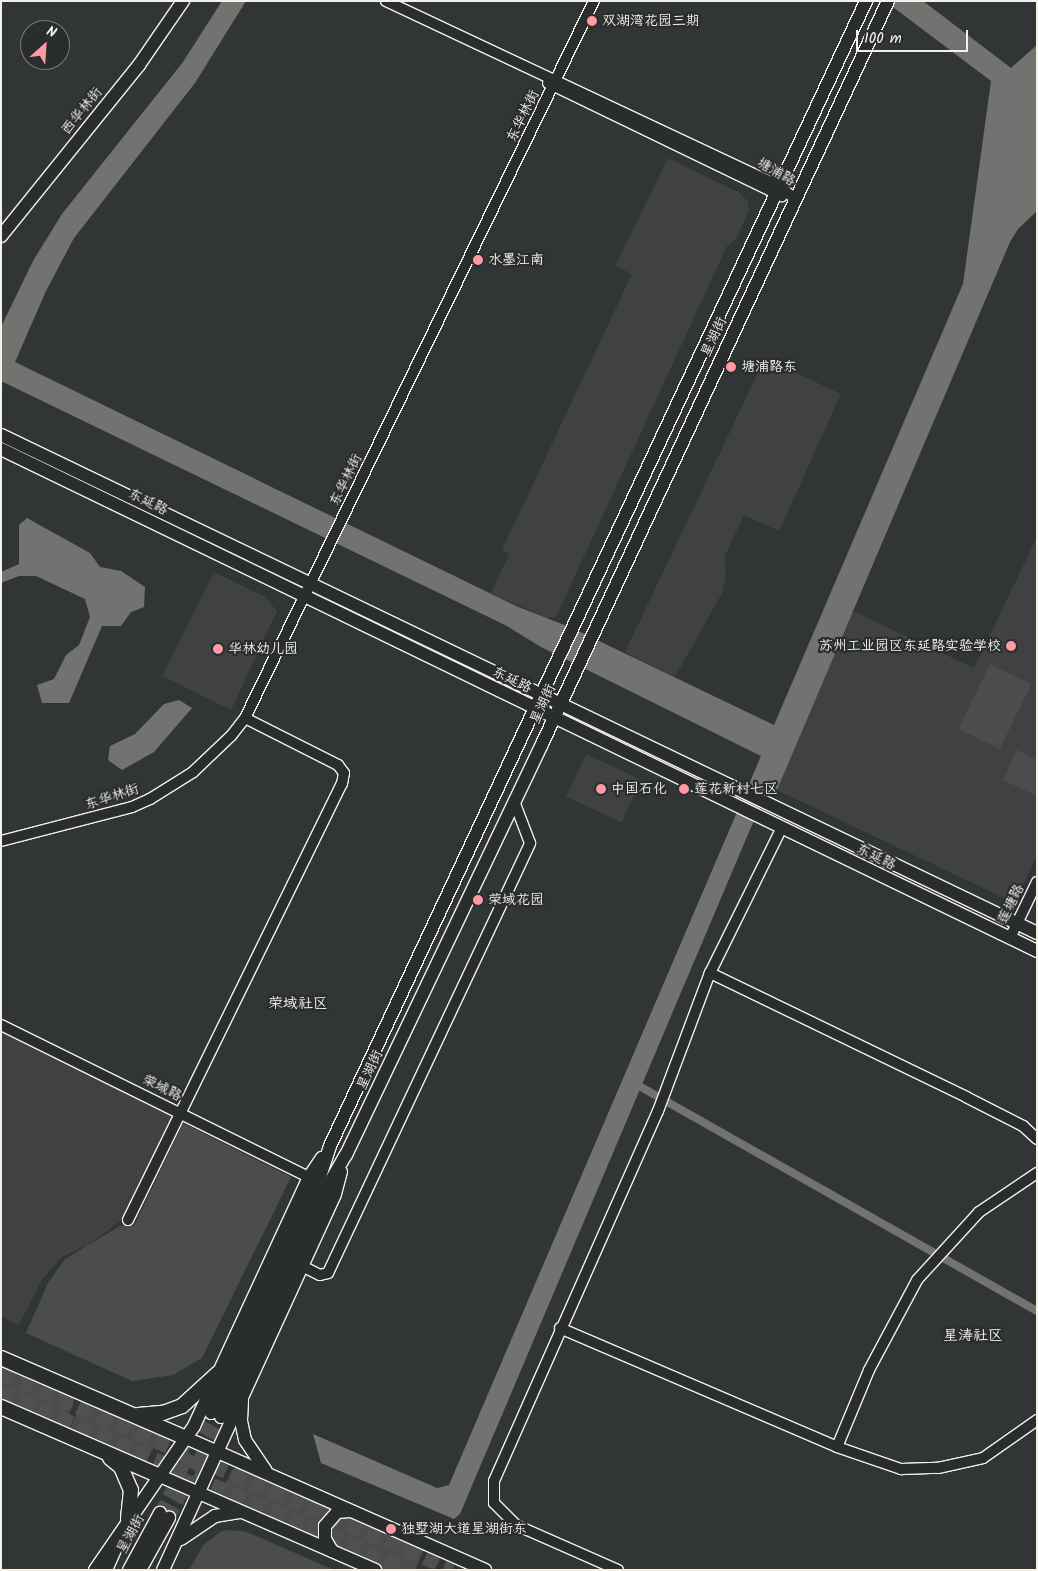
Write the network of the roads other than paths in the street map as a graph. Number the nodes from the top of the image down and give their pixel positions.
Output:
1 (174, 1) edge
2 (183, 1) edge
3 (386, 1) edge
4 (594, 1) edge
5 (866, 1) edge
6 (888, 2) edge
7 (554, 83) junction
8 (777, 190) junction
9 (795, 199) junction
10 (1, 223) edge
11 (1, 236) edge
12 (1, 436) edge
13 (1, 449) edge
14 (313, 584) junction
15 (306, 598) junction
16 (542, 693) junction
17 (561, 702) junction
18 (535, 708) junction
19 (554, 717) junction
20 (245, 718) junction
21 (514, 801) junction
22 (782, 828) junction
23 (1, 841) edge
24 (1037, 882) edge
25 (1017, 924) junction
26 (1037, 933) edge
27 (1010, 938) junction
28 (1037, 951) edge
29 (710, 973) junction
30 (1, 1025) edge
31 (181, 1113) junction
32 (1037, 1139) edge
33 (330, 1146) junction
34 (346, 1155) junction
35 (1037, 1173) edge
36 (309, 1177) junction
37 (128, 1220) dead end
38 (302, 1266) junction
39 (560, 1328) junction
40 (1, 1358) edge
41 (218, 1373) junction
42 (244, 1390) junction
43 (1, 1407) edge
44 (131, 1414) junction
45 (1037, 1420) edge
46 (186, 1438) junction
47 (79, 1441) junction
48 (837, 1447) junction
49 (217, 1452) junction
50 (160, 1476) junction
51 (272, 1476) junction
52 (200, 1494) junction
53 (350, 1511) junction
54 (246, 1513) junction
55 (125, 1525) junction
56 (177, 1542) junction
57 (332, 1551) junction
58 (165, 1568) edge
59 (95, 1570) edge
60 (106, 1570) edge
61 (129, 1570) edge
62 (140, 1570) edge
63 (375, 1570) edge
64 (485, 1570) edge
65 (618, 1570) edge

1 - 10 main road, 西华林街
2 - 11 main road, 西华林街
3 - 7 street, 塘浦路
4 - 7 street, 东华林街
5 - 8 main road, 星湖街
6 - 9 main road, 星湖街
7 - 8 street, 塘浦路
7 - 14 street, 东华林街
8 - 9 street, 塘浦路
8 - 16 main road, 星湖街
9 - 17 main road, 星湖街
12 - 14 main road, 东延路
13 - 15 main road, 东延路
14 - 15 street, 东华林街
14 - 16 main road, 东延路
15 - 18 main road, 东延路
15 - 20 street, 东华林街
16 - 17 main road, 东延路
16 - 18 main road, 星湖街
17 - 19 main road, 星湖街
17 - 25 main road, 东延路
18 - 19 main road, 东延路
18 - 33 main road, 星湖街
19 - 21 main road, 星湖街
19 - 22 main road, 东延路
20 - 23 street, 东华林街
20 - 31 street
21 - 34 main road, 星湖街
21 - 38 street
22 - 27 main road, 东延路
22 - 29 street
24 - 25 street, 莲塘路
25 - 26 main road, 东延路
25 - 27 street, 莲塘路
27 - 28 main road, 东延路
29 - 32 street
29 - 39 street
30 - 31 street, 荣域路
31 - 36 street, 荣域路
31 - 37 street
33 - 34 main road, 星湖街
33 - 36 main road
34 - 38 main road
35 - 48 street
36 - 41 main road
38 - 42 main road
39 - 48 street
39 - 65 street
40 - 44 highway
41 - 44 highway
41 - 46 main road
42 - 49 main road
42 - 51 main road
43 - 47 highway
44 - 46 highway
45 - 48 street
46 - 49 main road
46 - 50 main road
47 - 50 highway
47 - 55 highway
49 - 51 main road
49 - 52 main road
50 - 52 main road
50 - 55 main road
51 - 53 main road
52 - 54 main road
52 - 56 main road
53 - 57 main road
53 - 64 main road
54 - 56 main road
54 - 57 main road
55 - 59 main road
55 - 60 main road
56 - 58 main road
57 - 63 main road
61 - 62 main road, 星湖街

